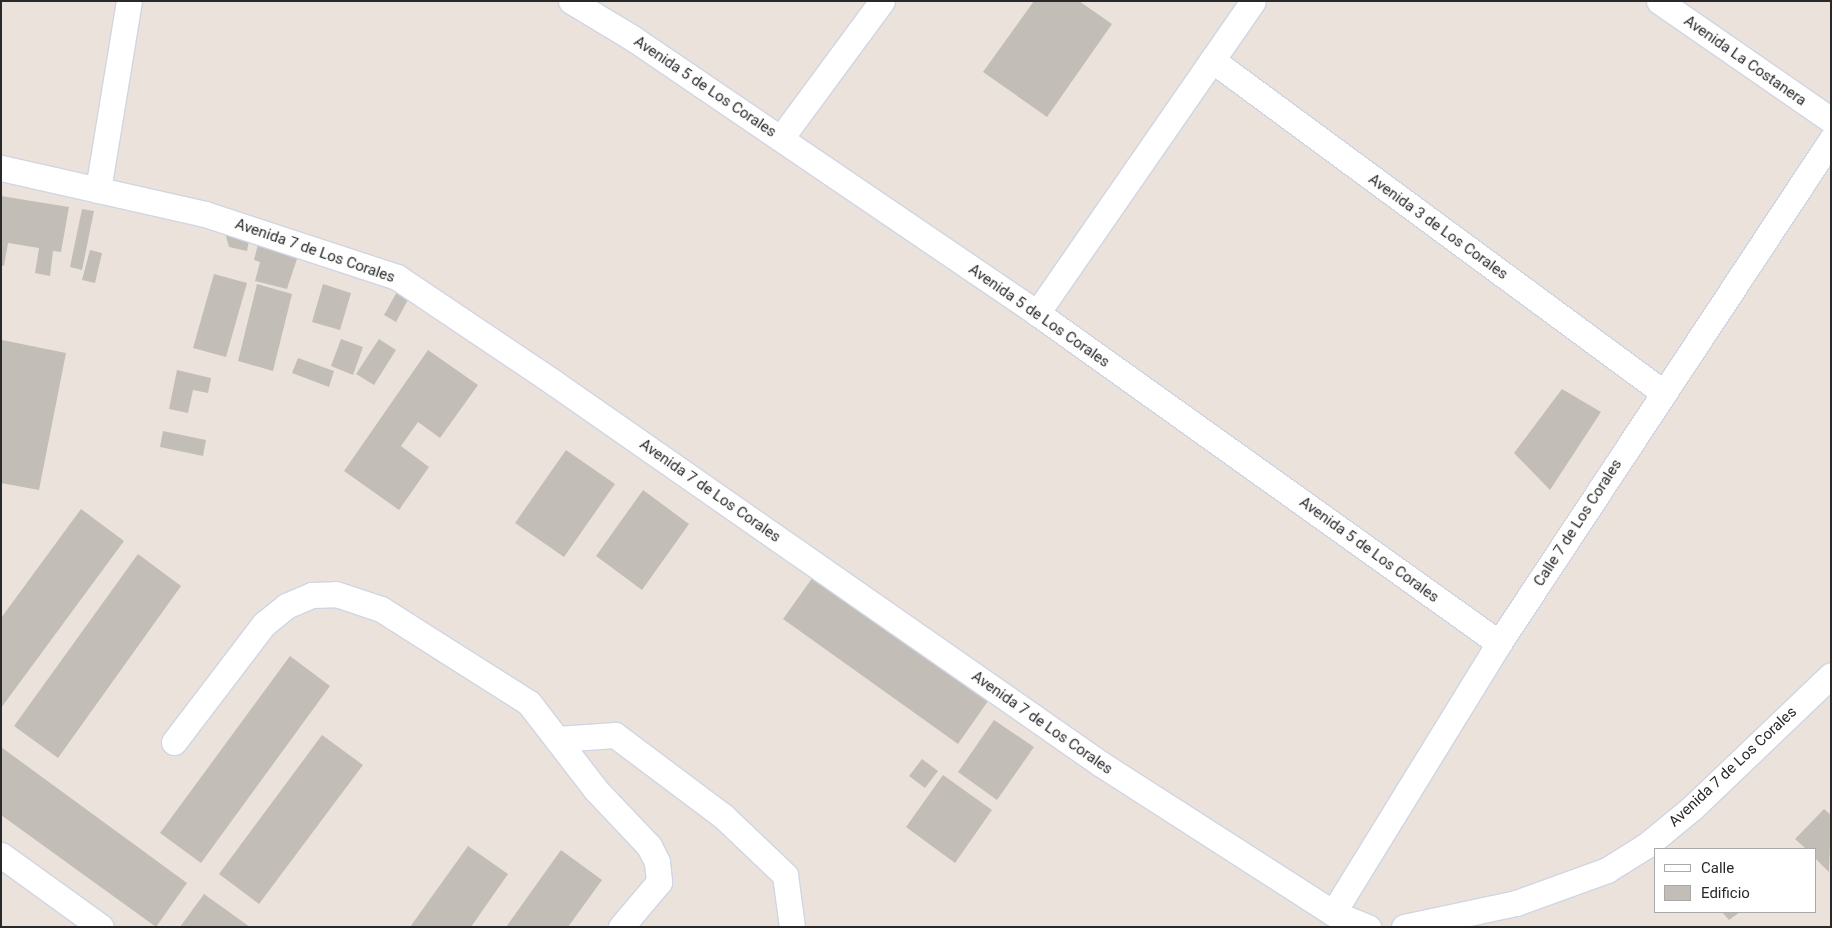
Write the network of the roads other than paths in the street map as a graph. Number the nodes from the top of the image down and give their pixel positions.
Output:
1 (129, 1) edge
2 (571, 1) edge
3 (882, 1) edge
4 (1253, 1) edge
5 (1659, 1) edge
6 (1212, 60) junction
7 (1831, 120) edge
8 (781, 138) junction
9 (1831, 140) edge
10 (1, 168) edge
11 (98, 190) junction
12 (1037, 313) junction
13 (1664, 394) junction
14 (1499, 643) junction
15 (1831, 675) edge
16 (557, 739) junction
17 (174, 742) dead end
18 (1, 855) edge
19 (1333, 913) junction
20 (100, 927) edge
21 (621, 927) edge
22 (792, 927) edge
23 (1368, 927) edge
24 (1404, 927) edge

1 - 11 street
2 - 8 street, Avenida 5 de Los Corales
3 - 8 street
4 - 6 street
5 - 7 street, Avenida La Costanera
6 - 12 street
6 - 13 street, Avenida 3 de Los Corales
8 - 12 street, Avenida 5 de Los Corales
9 - 13 street, Calle 7 de Los Corales
10 - 11 street, Avenida 7 de Los Corales
11 - 19 street, Avenida 7 de Los Corales
12 - 14 street, Avenida 5 de Los Corales
13 - 14 street, Calle 7 de Los Corales
14 - 19 street, Calle 7 de Los Corales
15 - 24 street, Avenida 7 de Los Corales
16 - 17 street
16 - 21 street
16 - 22 street
18 - 20 street
19 - 23 street, Avenida 7 de Los Corales

